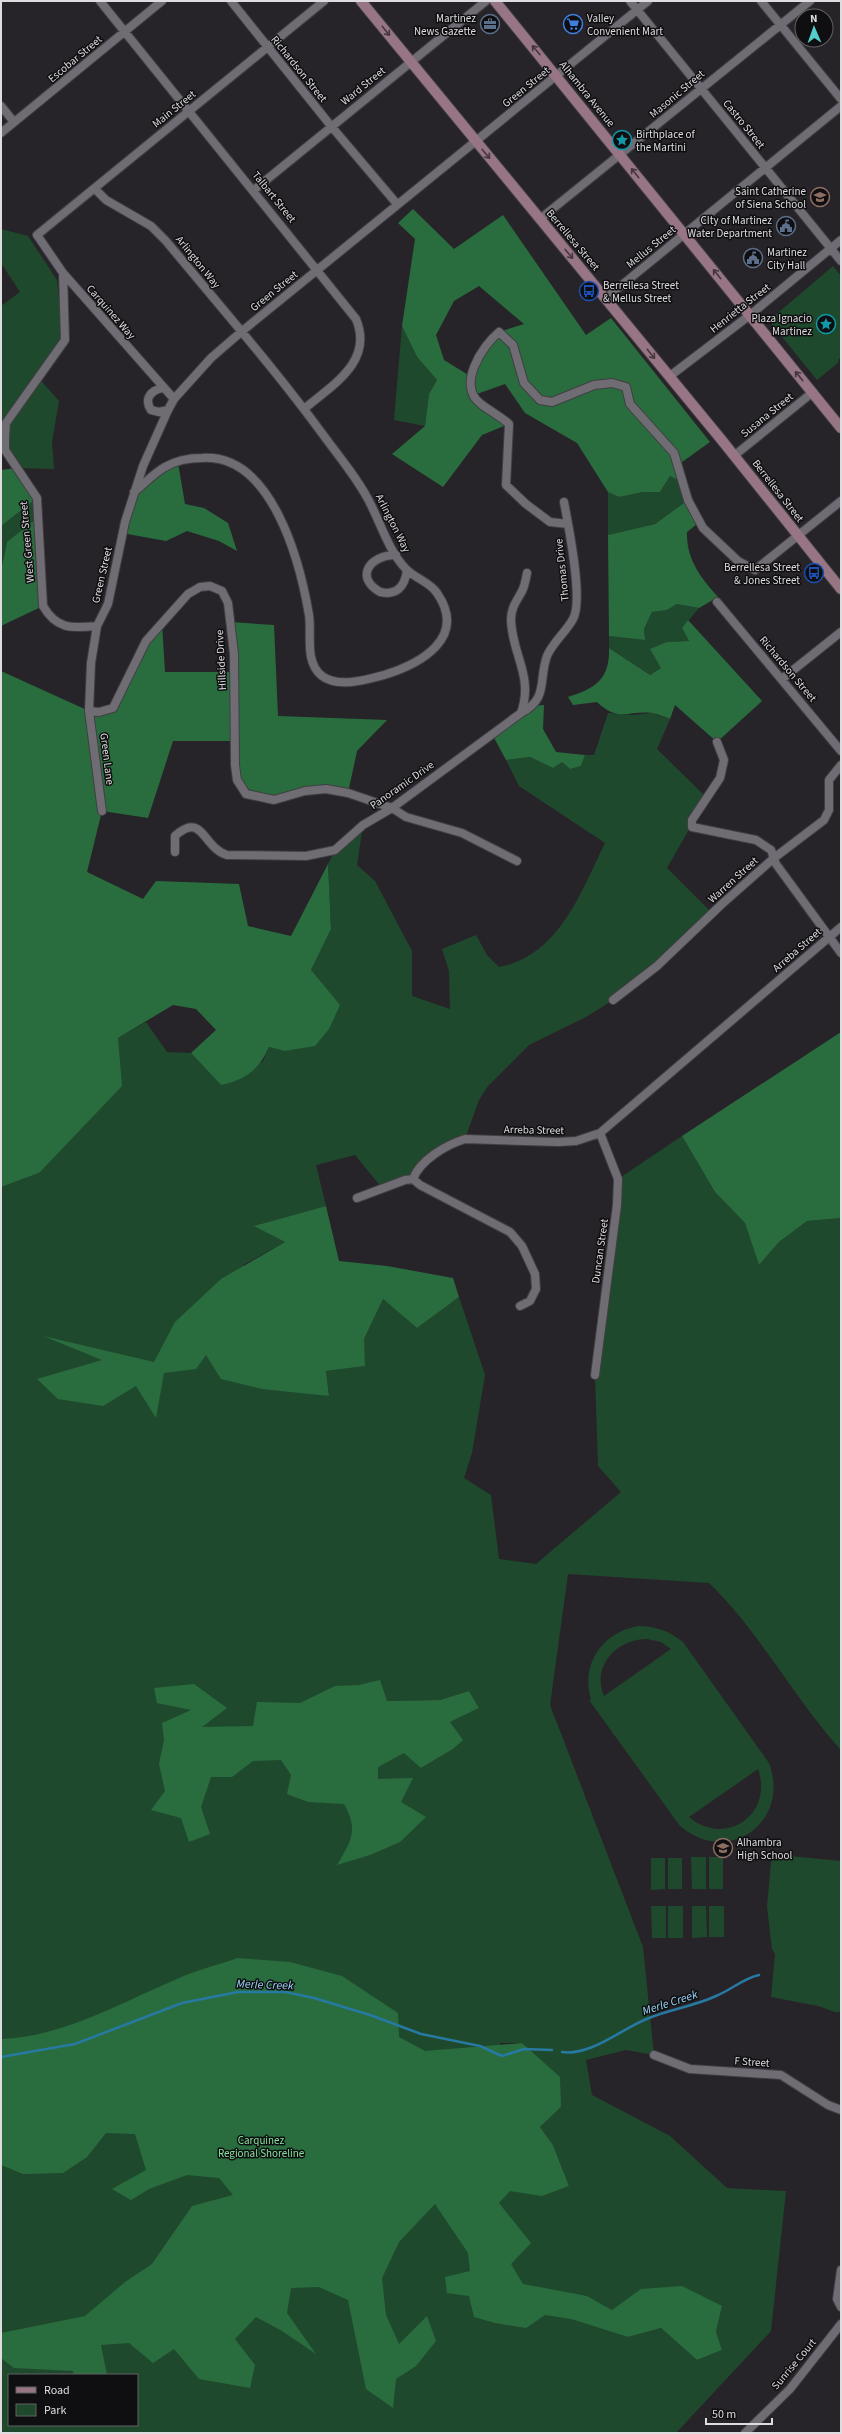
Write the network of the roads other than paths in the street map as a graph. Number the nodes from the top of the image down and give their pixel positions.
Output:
1 (100, 1) edge
2 (162, 1) edge
3 (231, 1) edge
4 (324, 1) edge
5 (361, 1) edge
6 (486, 1) edge
7 (495, 1) edge
8 (630, 1) edge
9 (648, 1) edge
10 (761, 1) edge
11 (810, 1) edge
12 (637, 10) junction
13 (781, 25) junction
14 (124, 32) junction
15 (268, 46) junction
16 (411, 62) junction
17 (557, 75) junction
18 (701, 88) junction
19 (841, 99) edge
20 (1, 106) edge
21 (841, 106) edge
22 (190, 110) junction
23 (14, 122) junction
24 (331, 126) junction
25 (1, 133) edge
26 (476, 142) junction
27 (620, 154) junction
28 (766, 169) junction
29 (95, 189) junction
30 (254, 190) junction
31 (398, 204) junction
32 (540, 219) junction
33 (684, 234) junction
34 (37, 235) joint
35 (841, 240) edge
36 (831, 249) junction
37 (841, 261) edge
38 (318, 269) junction
39 (63, 273) junction
40 (606, 298) junction
41 (750, 315) junction
42 (241, 332) junction
43 (670, 376) junction
44 (162, 388) junction
45 (813, 392) junction
46 (174, 400) junction
47 (304, 409) junction
48 (168, 410) junction
49 (841, 428) edge
50 (735, 456) junction
51 (134, 492) junction
52 (841, 500) edge
53 (564, 502) dead end
54 (568, 524) junction
55 (797, 535) junction
56 (396, 555) junction
57 (407, 570) junction
58 (527, 573) dead end
59 (841, 589) edge
60 (717, 602) dead end
61 (97, 626) junction
62 (841, 632) edge
63 (782, 679) junction
64 (89, 711) junction
65 (520, 713) junction
66 (718, 742) dead end
67 (841, 751) edge
68 (841, 765) edge
69 (374, 802) junction
70 (392, 808) junction
71 (102, 811) dead end
72 (376, 816) junction
73 (175, 852) dead end
74 (774, 858) junction
75 (517, 861) dead end
76 (841, 927) edge
77 (829, 938) junction
78 (841, 953) edge
79 (613, 1000) dead end
80 (600, 1134) junction
81 (414, 1179) junction
82 (357, 1198) dead end
83 (520, 1306) dead end
84 (595, 1375) dead end
85 (654, 2055) dead end
86 (841, 2110) edge
87 (841, 2270) edge
88 (841, 2307) edge
89 (841, 2324) edge
90 (745, 2433) edge

1 - 14 street, Talbart Street
2 - 14 street, Escobar Street
3 - 15 street, Richardson Street
4 - 15 street, Main Street
5 -> 16 main road, Berrellesa Street
6 - 16 street, Ward Street
17 -> 7 main road, Alhambra Avenue
8 - 12 street, Castro Street
9 - 12 street, Green Street
10 - 13 street
11 - 13 street, Masonic Street
12 - 17 street, Green Street
12 - 18 street, Castro Street
13 - 18 street, Masonic Street
13 - 19 street
14 - 22 street, Talbart Street
14 - 23 street, Escobar Street
15 - 22 street, Main Street
15 - 24 street, Richardson Street
16 - 24 street, Ward Street
16 - 26 main road, Berrellesa Street
17 - 26 street, Green Street
17 - 27 main road, Alhambra Avenue
18 - 27 street, Masonic Street
18 - 28 street, Castro Street
20 - 23 street
21 - 28 street, Mellus Street
22 - 29 street, Main Street
22 - 30 street, Talbart Street
23 - 25 street, Escobar Street
24 - 30 street, Ward Street
24 - 31 street, Richardson Street
26 - 31 street, Green Street
26 -> 32 main road, Berrellesa Street
27 - 32 street, Masonic Street
33 -> 27 main road, Alhambra Avenue
28 - 33 street, Mellus Street
28 - 36 street, Castro Street
29 - 34 street, Main Street
29 - 42 street, Arlington Way
30 - 38 street, Talbart Street
31 - 38 street, Green Street
32 -> 40 main road, Berrellesa Street
33 - 40 street, Mellus Street
41 -> 33 main road, Alhambra Avenue
34 - 39 street, Carquinez Way
35 - 36 street, Henrietta Street
36 - 37 street, Castro Street
36 - 41 street, Henrietta Street
38 - 42 street, Green Street
38 - 47 street, Talbart Street
39 - 44 street, Carquinez Way
39 - 61 street, West Green Street
40 -> 43 main road, Berrellesa Street
41 - 43 street, Henrietta Street
45 -> 41 main road, Alhambra Avenue
42 - 46 street, Green Street
42 - 47 street, Arlington Way
43 - 50 main road, Berrellesa Street
44 - 46 street, Carquinez Way
44 - 48 street
45 - 49 main road, Alhambra Avenue
45 - 50 street, Susana Street
46 - 48 street, Green Street
47 - 56 street, Arlington Way
48 - 51 street, Green Street
50 - 55 main road, Berrellesa Street
51 - 57 street, Arlington Way
51 - 61 street, Green Street
52 - 55 street
53 - 54 street, Thomas Drive
54 - 55 street
54 - 65 street, Thomas Drive
55 - 59 main road, Berrellesa Street
56 - 57 street, Arlington Way
56 - 57 street
58 - 65 street
60 - 63 street, Richardson Street
61 - 64 street, Green Street
62 - 63 street
63 - 67 street, Richardson Street
64 - 69 street, Hillside Drive
64 - 71 street, Green Lane
65 - 70 street, Panoramic Drive
66 - 74 street
68 - 74 street, Warren Street
69 - 70 street, Hillside Drive
69 - 72 street
70 - 72 street, Panoramic Drive
70 - 75 street, Hillside Drive
72 - 73 street, Panoramic Drive
74 - 77 street
74 - 79 street, Warren Street
76 - 77 street, Arreba Street
77 - 78 street
77 - 80 street, Arreba Street
80 - 81 street, Arreba Street
80 - 84 street, Duncan Street
81 - 82 street
81 - 83 street
85 - 86 street, F Street
87 - 88 street
89 - 90 street, Sunrise Court

